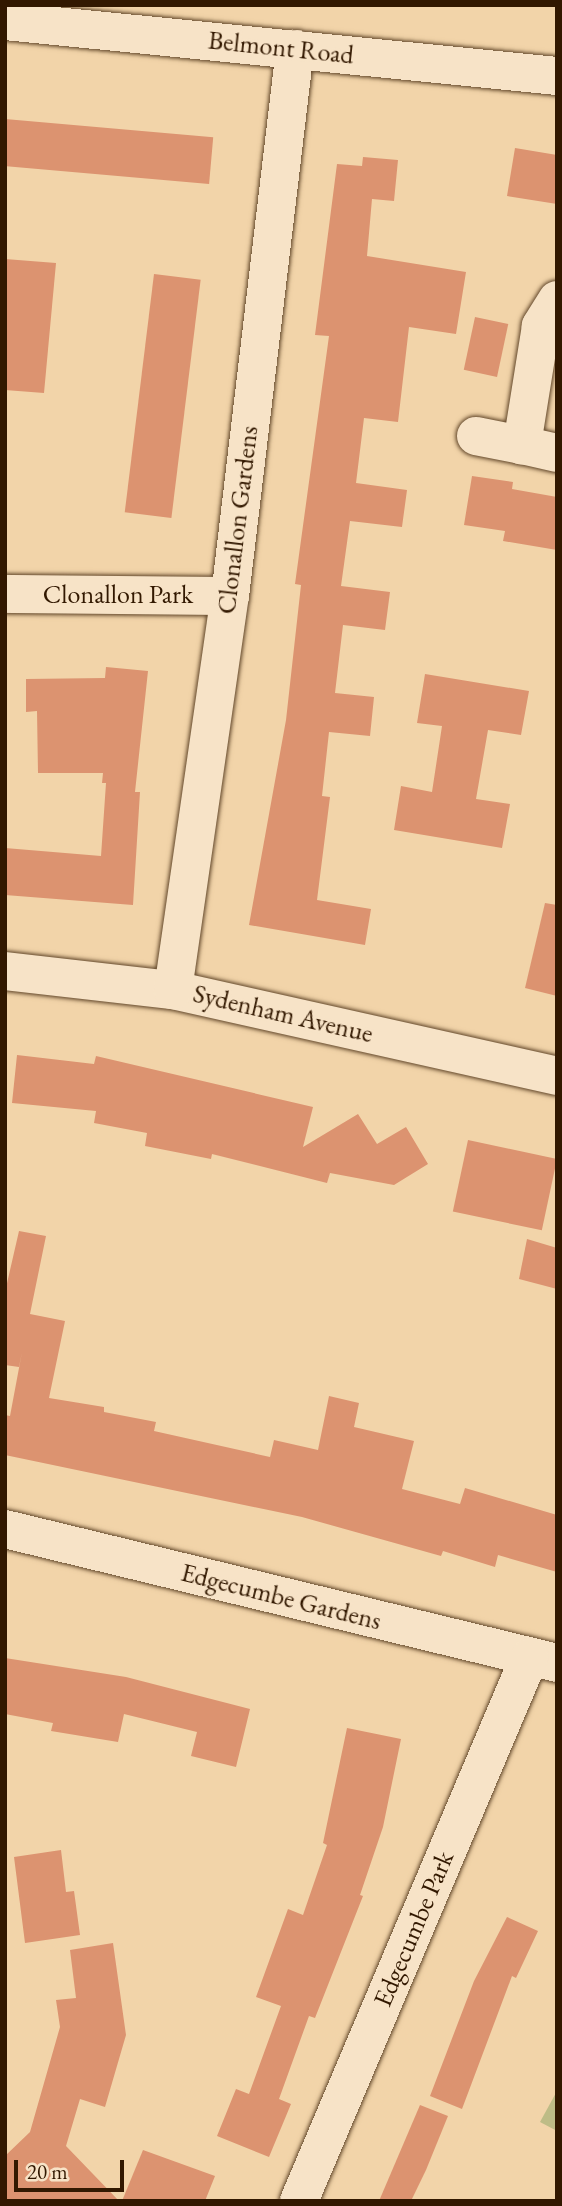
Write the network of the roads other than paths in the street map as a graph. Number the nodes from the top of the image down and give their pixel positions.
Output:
1 (5, 21) edge
2 (295, 49) junction
3 (557, 76) edge
4 (557, 300) edge
5 (475, 436) dead end
6 (539, 449) edge
7 (5, 594) edge
8 (230, 596) junction
9 (5, 971) edge
10 (173, 990) junction
11 (557, 1076) edge
12 (5, 1529) edge
13 (543, 1661) edge
14 (299, 2201) edge

1 - 2 street, Belmont Road
2 - 3 street, Belmont Road
2 - 8 street, Clonallon Gardens
4 - 6 street
5 - 6 street
7 - 8 street, Clonallon Park
8 - 10 street, Clonallon Gardens
9 - 10 street, Sydenham Avenue
10 - 11 street, Sydenham Avenue
12 - 13 street, Edgecumbe Gardens
13 - 14 street, Edgecumbe Park

